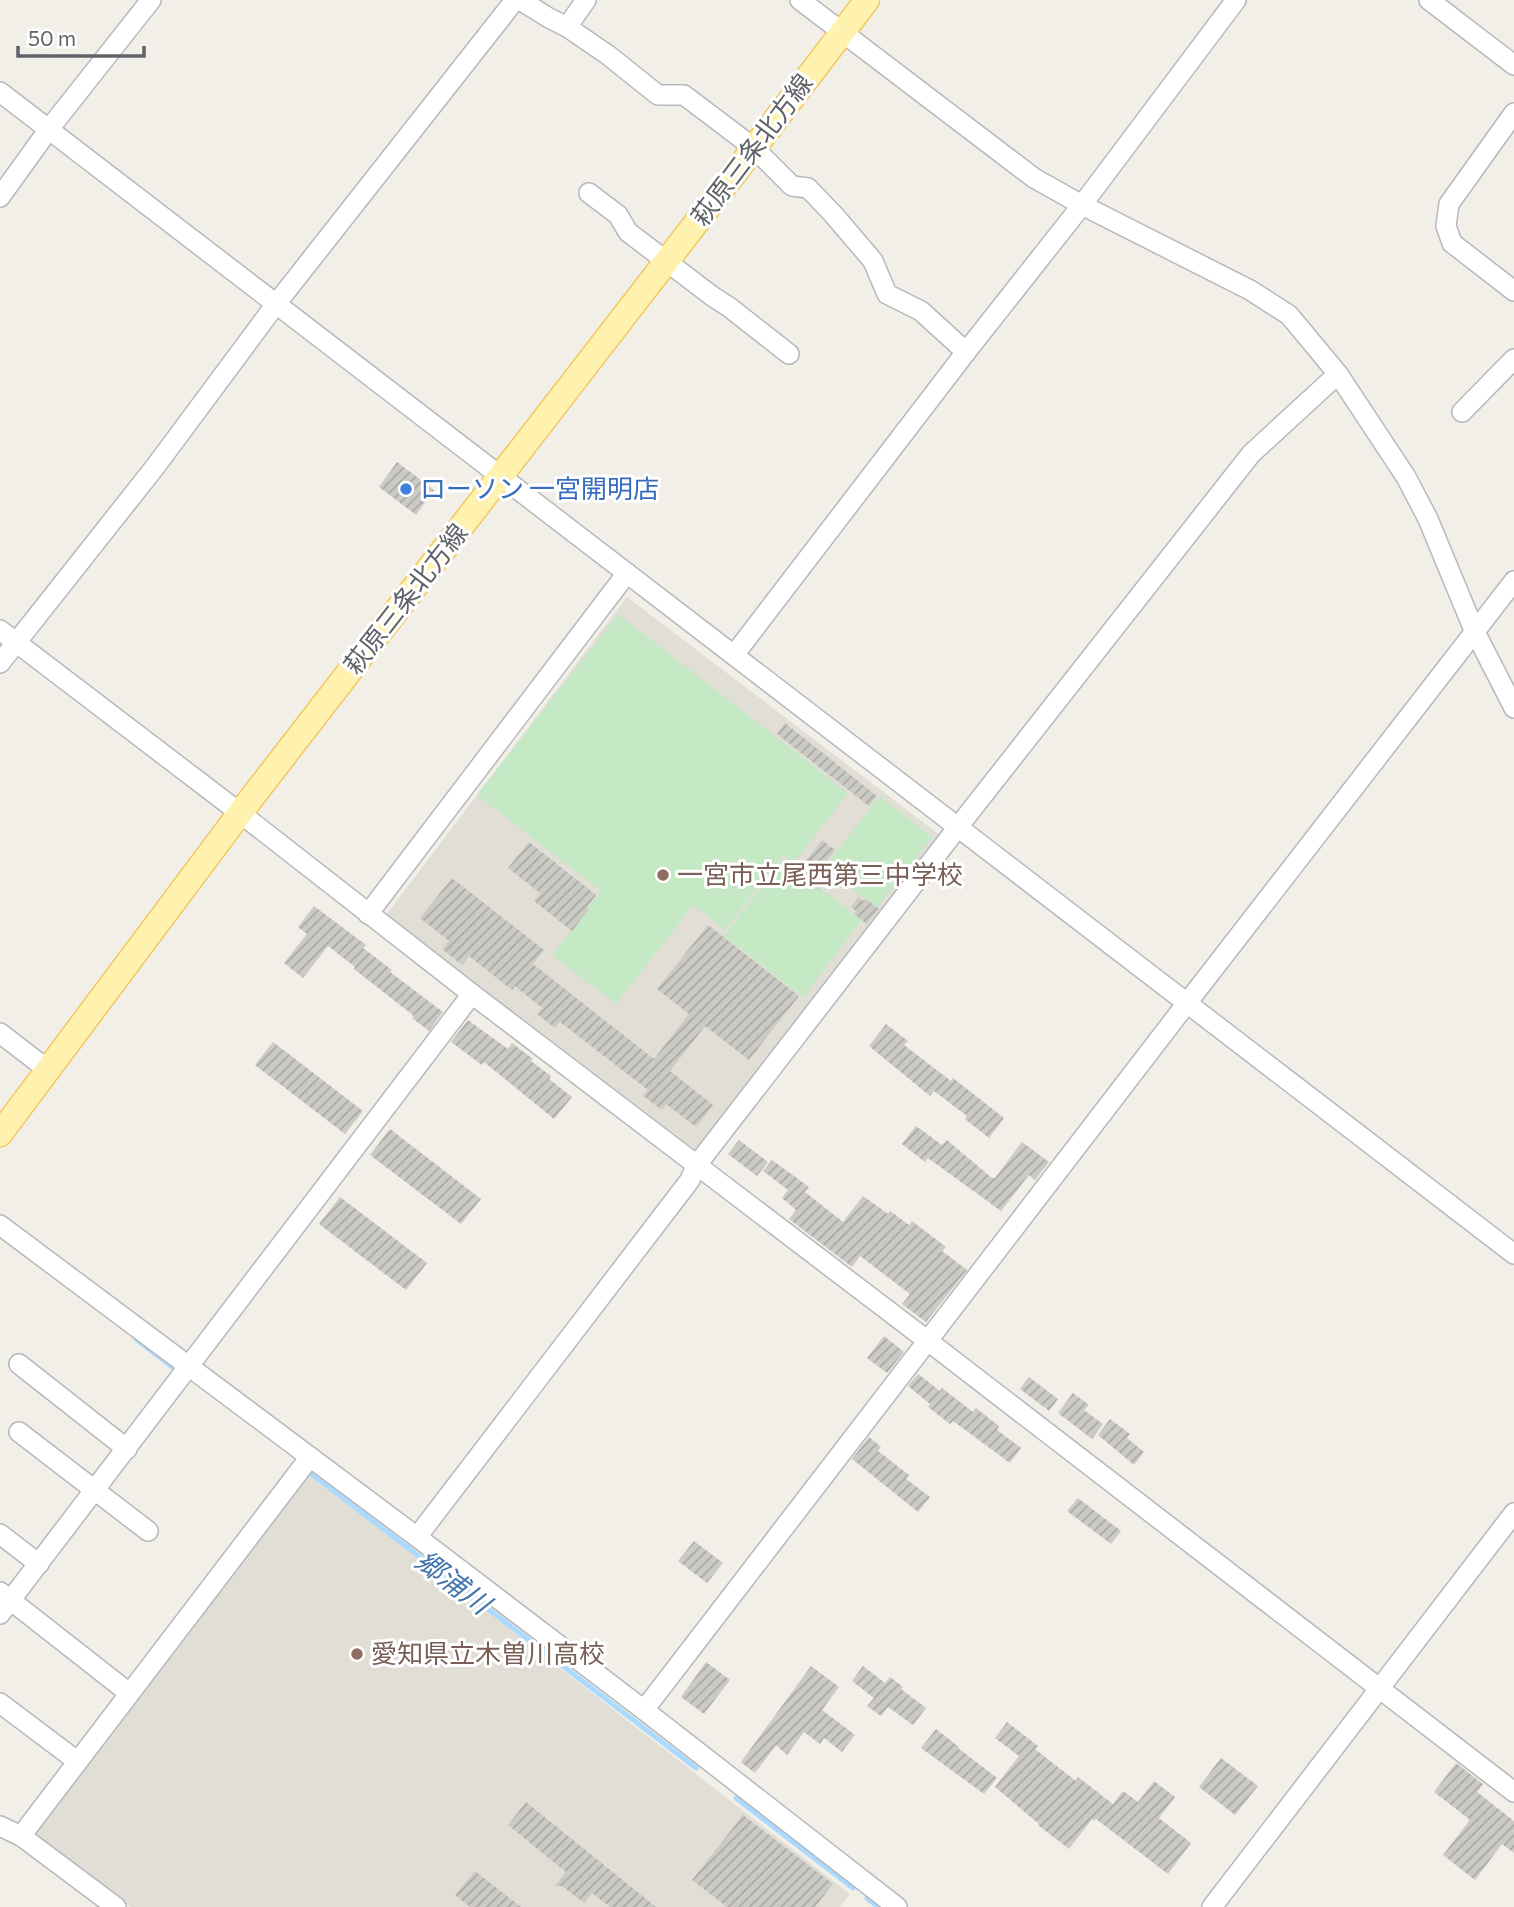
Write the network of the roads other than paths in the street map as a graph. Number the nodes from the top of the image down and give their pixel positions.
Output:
1 (151, 0) edge
2 (518, 0) edge
3 (586, 0) edge
4 (800, 0) edge
5 (867, 0) edge
6 (1236, 0) edge
7 (1429, 0) edge
8 (567, 27) junction
9 (842, 32) junction
10 (1514, 65) edge
11 (0, 92) edge
12 (1514, 113) edge
13 (49, 130) junction
14 (754, 148) junction
15 (589, 193) dead end
16 (0, 197) edge
17 (1082, 205) junction
18 (666, 262) junction
19 (1514, 291) edge
20 (276, 304) junction
21 (966, 352) junction
22 (789, 354) dead end
23 (1514, 359) edge
24 (1338, 374) junction
25 (1462, 412) dead end
26 (500, 476) junction
27 (627, 573) junction
28 (1514, 581) edge
29 (0, 630) edge
30 (1474, 630) junction
31 (16, 642) junction
32 (734, 655) junction
33 (0, 663) edge
34 (1514, 708) edge
35 (240, 813) junction
36 (958, 827) junction
37 (368, 914) junction
38 (472, 994) junction
39 (1187, 1003) junction
40 (0, 1033) edge
41 (48, 1070) junction
42 (0, 1134) edge
43 (696, 1166) junction
44 (0, 1225) edge
45 (1514, 1254) edge
46 (928, 1341) junction
47 (19, 1364) dead end
48 (190, 1367) junction
49 (19, 1432) dead end
50 (127, 1449) junction
51 (310, 1457) junction
52 (95, 1490) junction
53 (1514, 1513) edge
54 (148, 1531) dead end
55 (0, 1534) edge
56 (417, 1537) junction
57 (39, 1564) junction
58 (4, 1602) edge
59 (1379, 1688) junction
60 (129, 1693) junction
61 (0, 1703) edge
62 (644, 1710) junction
63 (78, 1762) junction
64 (1514, 1791) edge
65 (0, 1826) edge
66 (21, 1836) junction
67 (116, 1907) edge
68 (897, 1907) edge
69 (1212, 1907) edge

1 - 13 street
2 - 8 street
2 - 20 street
3 - 8 street
4 - 9 street
5 - 9 main road, 萩原三条北方線
6 - 17 street
7 - 10 street
8 - 14 street
9 - 14 main road, 萩原三条北方線
9 - 17 street
11 - 13 street
12 - 19 street
13 - 16 street
13 - 20 street
14 - 18 main road, 萩原三条北方線
14 - 21 street
15 - 18 street
17 - 21 street
17 - 24 street
18 - 22 street
18 - 26 main road, 萩原三条北方線
20 - 26 street
20 - 31 street
21 - 32 street
23 - 25 street
24 - 30 street
24 - 36 street
26 - 27 street
26 - 35 main road, 萩原三条北方線
27 - 32 street
27 - 37 street
28 - 30 street
29 - 31 street
30 - 34 street
30 - 39 street
31 - 33 street
31 - 35 street
32 - 36 street
35 - 37 street
35 - 41 main road, 萩原三条北方線
36 - 39 street
36 - 43 street
37 - 38 street
38 - 43 street
38 - 48 street
39 - 45 street
39 - 46 street
40 - 41 street
41 - 42 main road, 萩原三条北方線
43 - 46 street
43 - 56 street
44 - 48 street
46 - 59 street
46 - 62 street
47 - 50 street
48 - 50 street
48 - 51 street
49 - 52 street
50 - 52 street
51 - 56 street
51 - 60 street
52 - 54 street
52 - 57 street
53 - 59 street
55 - 57 street
56 - 62 street
57 - 58 street
58 - 60 street
59 - 64 street
59 - 69 street
60 - 63 street
61 - 63 street
62 - 68 street
63 - 66 street
65 - 66 street
66 - 67 street

